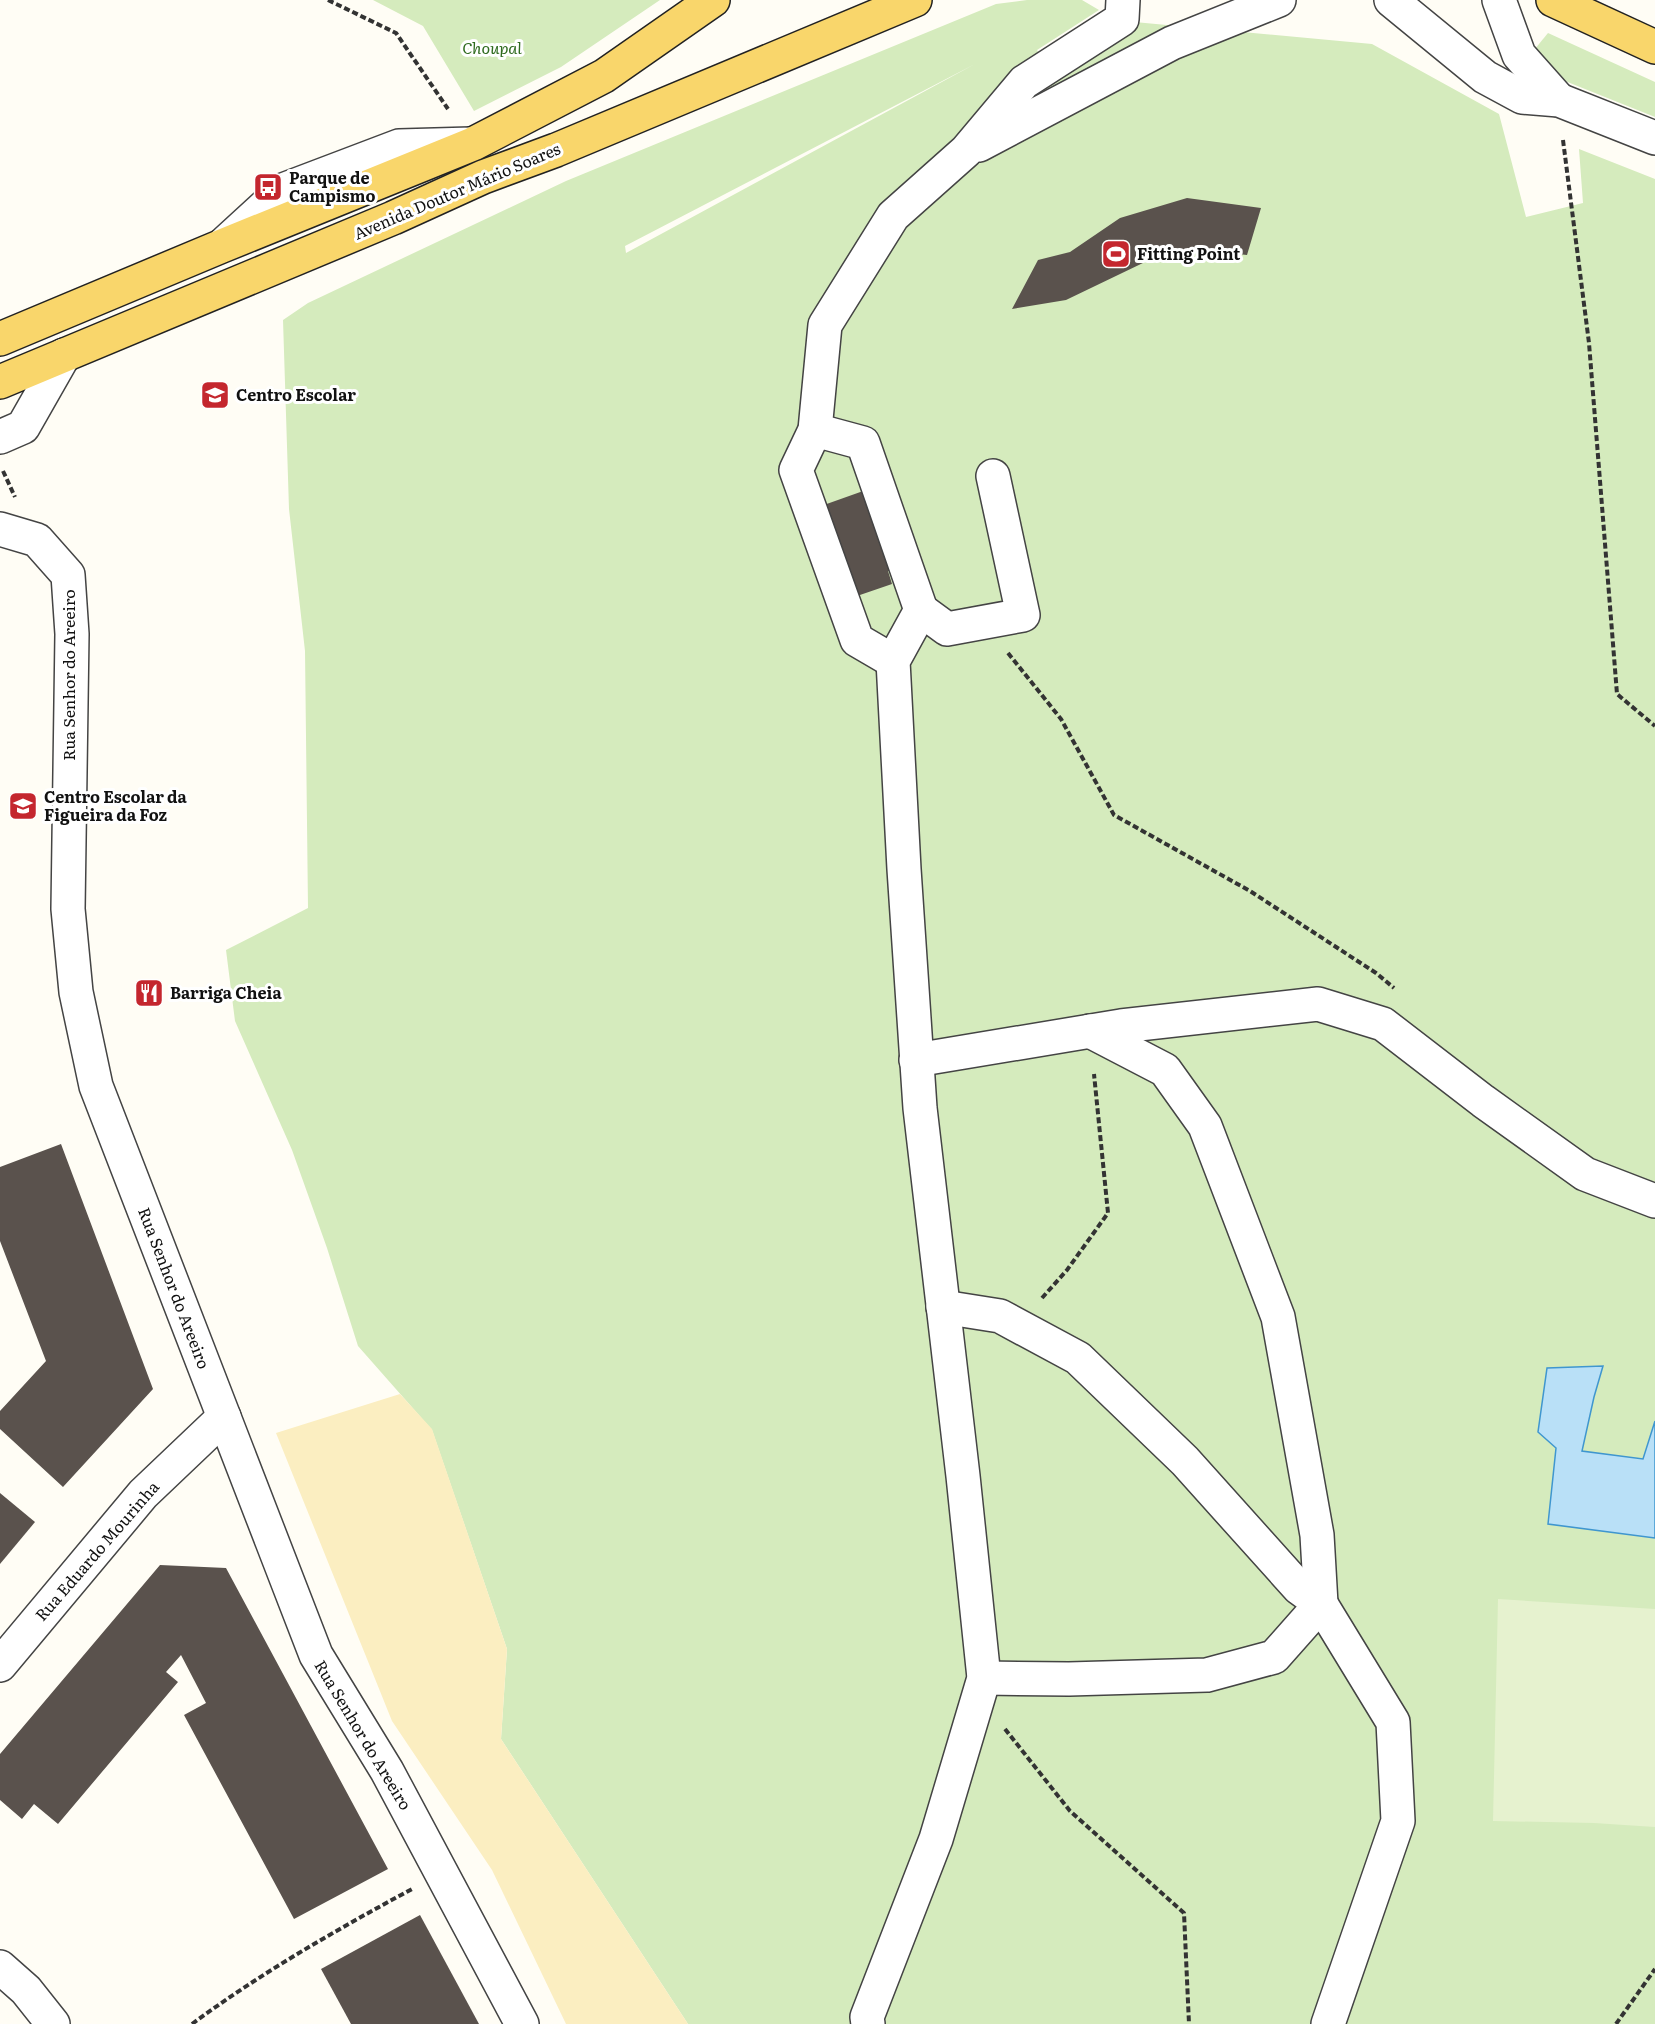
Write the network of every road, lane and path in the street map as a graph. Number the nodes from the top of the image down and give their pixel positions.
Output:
1 (328, 0) edge
2 (713, 0) edge
3 (915, 0) edge
4 (1123, 0) edge
5 (1279, 0) edge
6 (1391, 0) edge
7 (1499, 0) edge
8 (1552, 0) edge
9 (1655, 47) edge
10 (1558, 100) junction
11 (1655, 138) edge
12 (473, 144) junction
13 (966, 151) junction
14 (0, 339) edge
15 (64, 355) junction
16 (0, 382) edge
17 (815, 430) junction
18 (0, 437) edge
19 (993, 476) dead end
20 (0, 530) edge
21 (921, 610) junction
22 (983, 622) junction
23 (893, 661) junction
24 (1655, 726) edge
25 (1402, 995) dead end
26 (1090, 1031) junction
27 (916, 1060) junction
28 (1655, 1201) edge
29 (943, 1307) junction
30 (1017, 1325) junction
31 (224, 1417) junction
32 (1321, 1604) junction
33 (0, 1665) edge
34 (981, 1687) junction
35 (442, 1873) junction
36 (0, 1967) edge
37 (1655, 1969) edge
38 (53, 2024) edge
39 (192, 2024) edge
40 (522, 2024) edge
41 (868, 2024) edge
42 (1189, 2024) edge
43 (1328, 2024) edge
44 (1616, 2024) edge

1 - 12 path
2 - 12 main road
3 - 15 main road, Avenida Doutor Mário Soares
4 - 13 street
5 - 13 street
6 - 10 street
7 - 10 street
8 - 9 main road
10 - 11 street
10 - 24 path
12 - 14 main road
13 - 17 street
15 - 16 main road, Avenida Doutor Mário Soares
15 - 18 street
17 - 21 street
17 - 23 street
19 - 22 street
20 - 31 street, Rua Senhor do Areeiro
21 - 22 street
21 - 23 street
22 - 25 path
23 - 27 street
26 - 27 street
26 - 28 street
26 - 30 path
26 - 32 street
27 - 29 street
29 - 30 street
29 - 34 street
30 - 32 street
31 - 33 street, Rua Eduardo Mourinha
31 - 35 street, Rua Senhor do Areeiro
32 - 34 street
32 - 43 street
34 - 41 street
34 - 42 path
35 - 39 path
35 - 40 street, Rua Senhor do Areeiro
36 - 38 street
37 - 44 path

